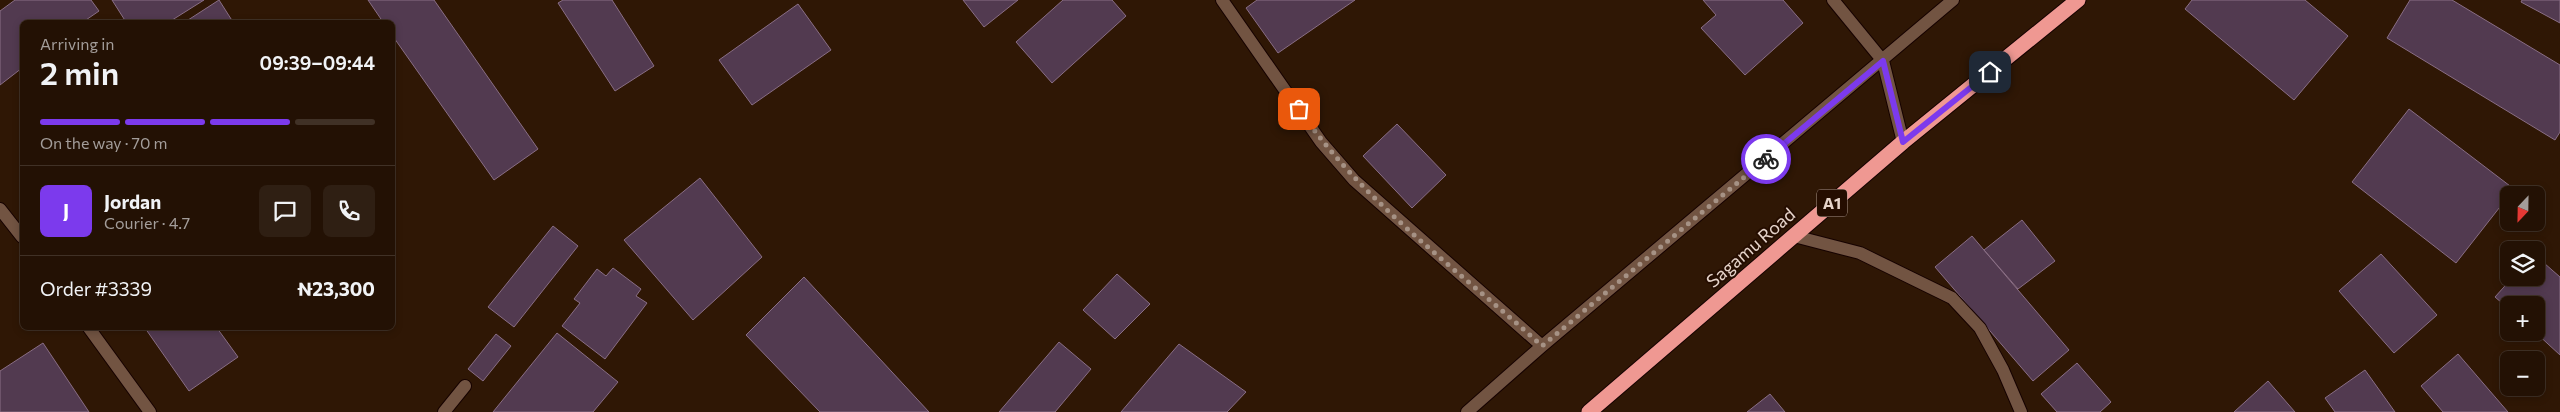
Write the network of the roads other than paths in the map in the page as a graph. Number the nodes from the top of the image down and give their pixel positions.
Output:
1 (1222, 0) edge
2 (1832, 0) edge
3 (1954, 0) edge
4 (2078, 0) edge
5 (1883, 61) junction
6 (1903, 142) junction
7 (0, 209) edge
8 (20, 235) edge
9 (1794, 236) junction
10 (90, 330) edge
11 (1542, 346) junction
12 (465, 386) dead end
13 (150, 412) edge
14 (444, 412) edge
15 (1468, 412) edge
16 (1589, 412) edge
17 (2021, 412) edge

1 - 11 street
2 - 5 street
3 - 5 street
4 - 6 highway, Sagamu Road / A1
5 - 6 street
5 - 11 street
6 - 9 highway, Sagamu Road / A1
7 - 8 street
9 - 16 highway, Sagamu Road / A1
9 - 17 street
10 - 13 street
11 - 15 street
12 - 14 street

